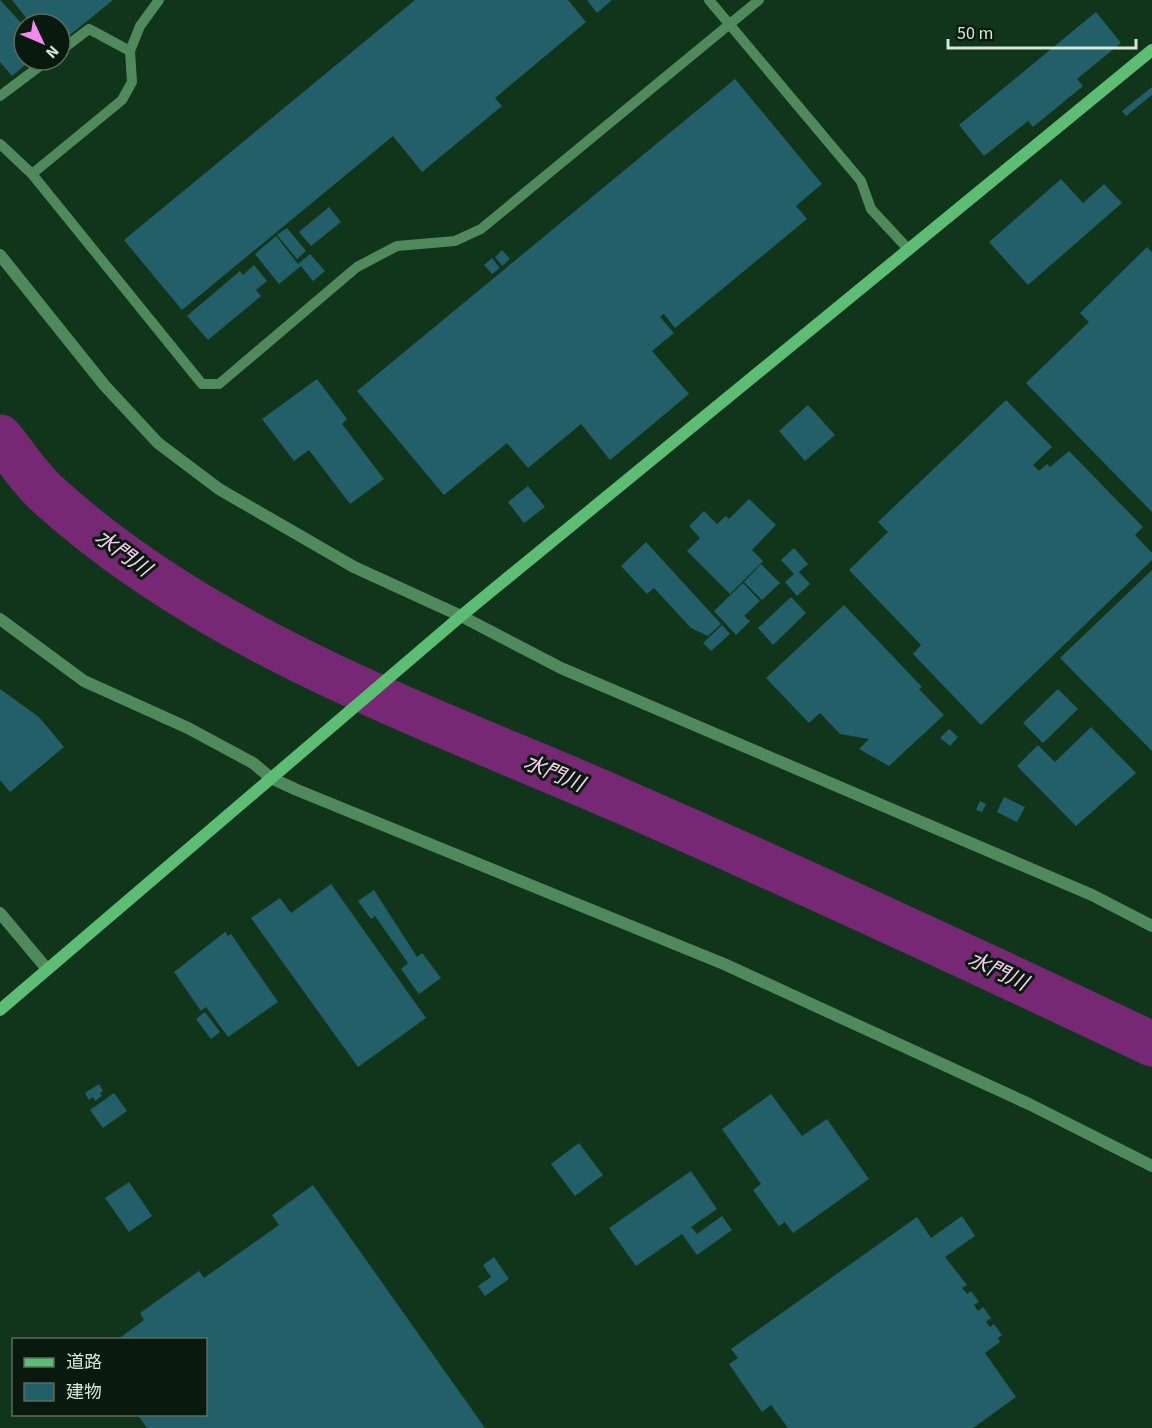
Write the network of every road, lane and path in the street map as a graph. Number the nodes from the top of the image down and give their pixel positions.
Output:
1 (159, 0) edge
2 (709, 0) edge
3 (759, 0) edge
4 (729, 24) junction
5 (72, 41) edge
6 (1152, 50) edge
7 (130, 51) junction
8 (32, 72) edge
9 (0, 96) edge
10 (0, 144) edge
11 (32, 174) junction
12 (909, 250) junction
13 (0, 255) edge
14 (461, 616) junction
15 (0, 619) edge
16 (271, 778) junction
17 (0, 913) edge
18 (1152, 926) edge
19 (47, 969) junction
20 (0, 1010) edge
21 (1152, 1166) edge

1 - 7 lane
2 - 4 lane
3 - 4 lane
4 - 11 lane
4 - 12 lane
5 - 7 lane
6 - 12 street
7 - 11 lane
8 - 9 lane
10 - 11 lane
12 - 14 street
13 - 14 street
14 - 16 street
14 - 18 street
15 - 16 street
16 - 19 street
16 - 21 street
17 - 19 street
19 - 20 street

